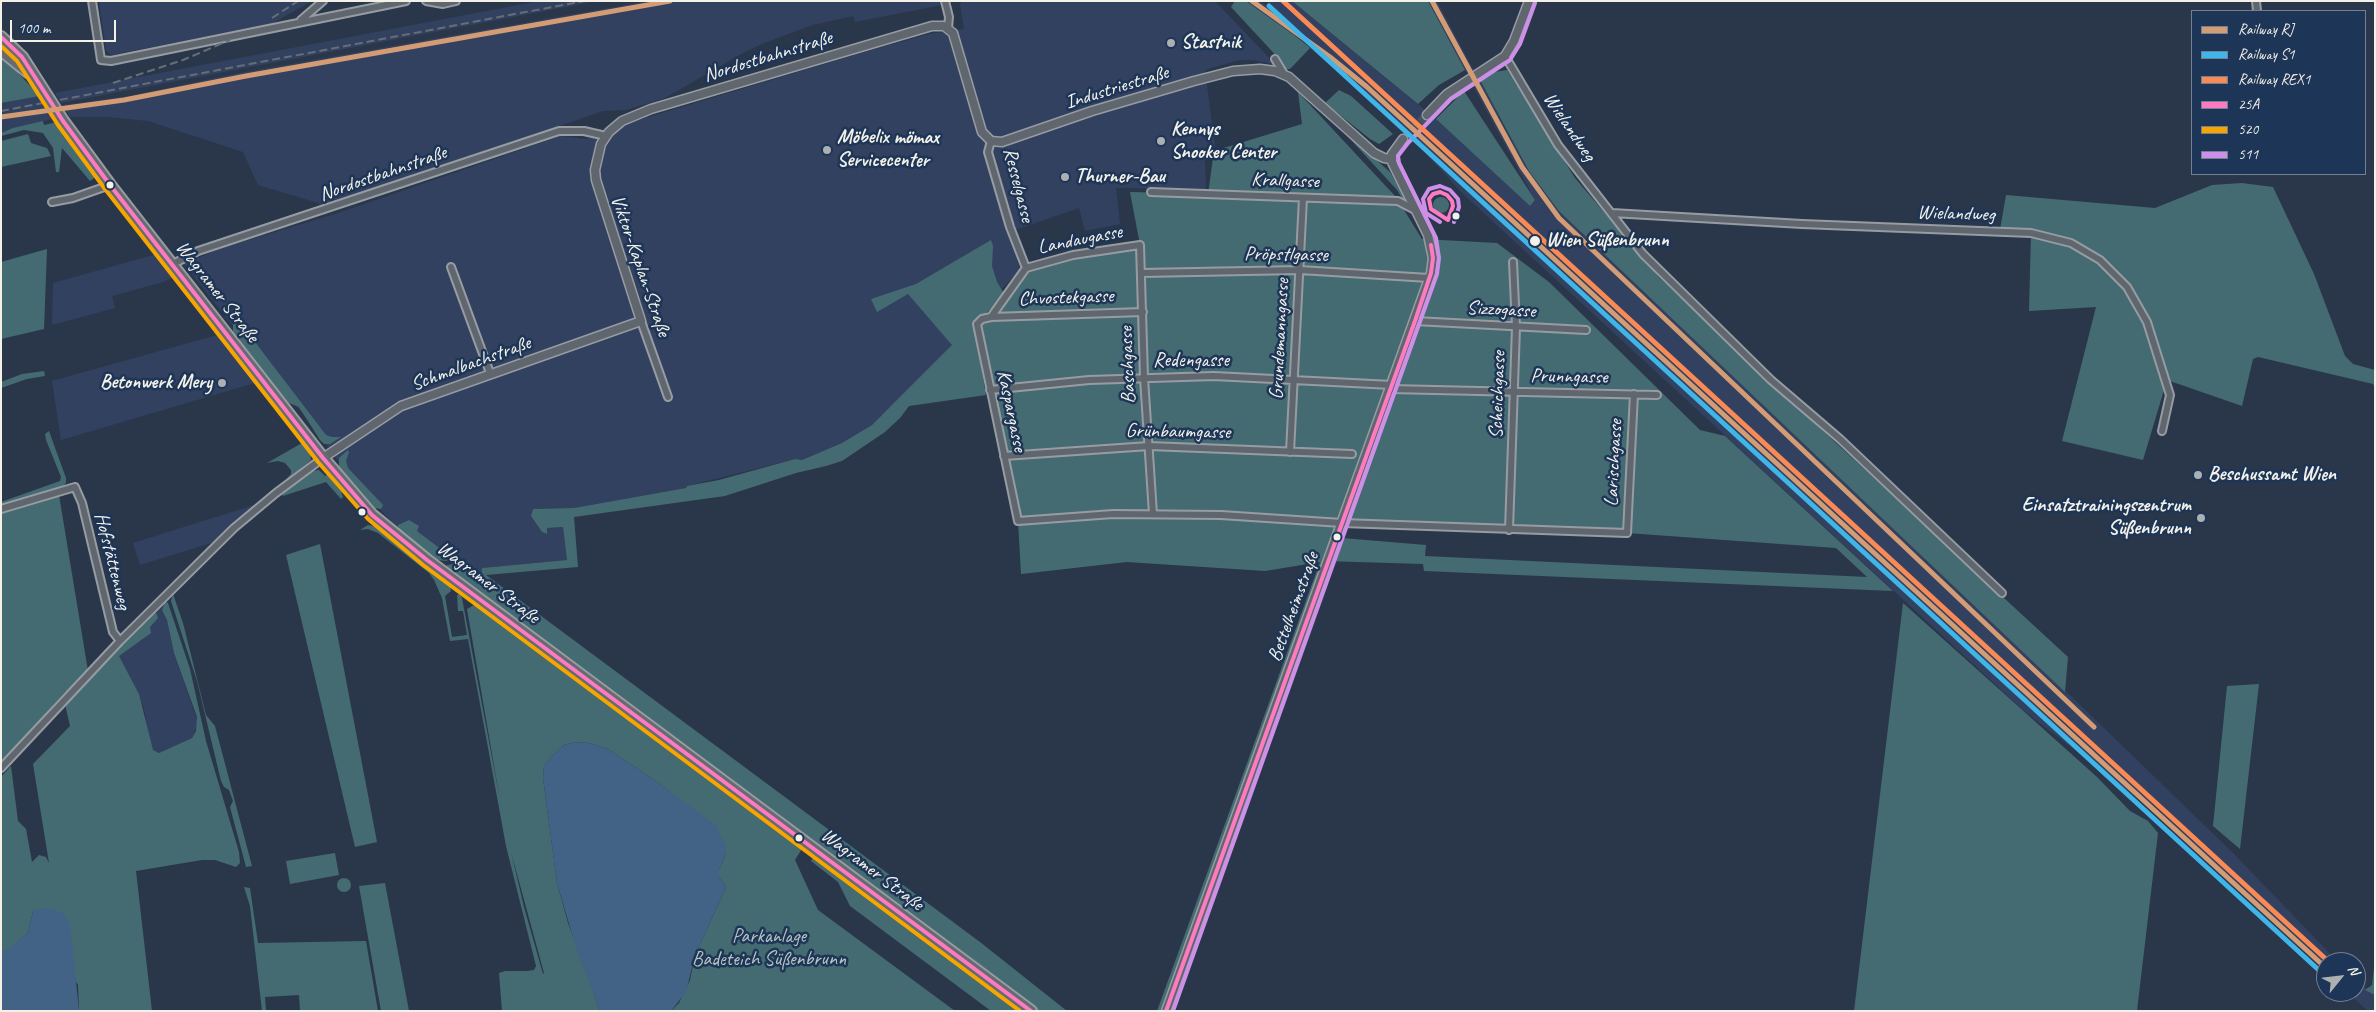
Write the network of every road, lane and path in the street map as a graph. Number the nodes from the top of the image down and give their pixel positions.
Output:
1 (92, 1) edge
2 (322, 1) edge
3 (406, 1) edge
4 (426, 1) edge
5 (456, 1) edge
6 (945, 1) edge
7 (1529, 1) edge
8 (298, 23) junction
9 (948, 28) junction
10 (1, 37) edge
11 (1, 50) edge
12 (1505, 56) junction
13 (1275, 59) dead end
14 (31, 74) junction
15 (1284, 74) junction
16 (1427, 115) tunnel mouth
17 (606, 136) junction
18 (1403, 139) tunnel mouth
19 (990, 141) junction
20 (601, 144) joint
21 (1392, 159) junction
22 (110, 185) junction
23 (1150, 192) dead end
24 (1303, 198) junction
25 (52, 202) dead end
26 (1416, 211) junction
27 (1612, 214) junction
28 (1140, 245) joint
29 (1513, 262) dead end
30 (172, 264) junction
31 (451, 267) dead end
32 (1026, 268) junction
33 (1300, 270) junction
34 (1142, 273) junction
35 (1429, 278) junction
36 (1142, 312) junction
37 (991, 317) junction
38 (641, 320) junction
39 (1415, 321) junction
40 (1516, 327) junction
41 (1586, 330) dead end
42 (490, 373) junction
43 (1144, 378) junction
44 (1294, 379) junction
45 (1391, 387) junction
46 (990, 390) junction
47 (1515, 393) junction
48 (1634, 394) junction
49 (1657, 395) dead end
50 (668, 397) dead end
51 (2162, 431) dead end
52 (1149, 446) junction
53 (1290, 452) junction
54 (1352, 454) dead end
55 (1004, 456) junction
56 (323, 458) junction
57 (1, 509) edge
58 (1152, 514) junction
59 (1342, 523) junction
60 (1509, 530) junction
61 (2002, 593) dead end
62 (120, 641) junction
63 (1, 768) edge
64 (1031, 1011) edge
65 (1166, 1011) edge

1 - 8 street
2 - 8 street
3 - 8 street
4 - 5 street
6 - 9 street
7 - 12 street
9 - 17 street, Nordostbahnstraße
9 - 19 street, Resselgasse
10 - 14 main road, Wagramer Straße
11 - 14 main road, Wagramer Straße
12 - 16 street
12 - 27 street, Wielandweg
13 - 15 street
14 - 22 main road, Wagramer Straße
15 - 19 street, Industriestraße
15 - 21 street
17 - 20 street, Nordostbahnstraße
17 - 30 street, Nordostbahnstraße
18 - 21 street
19 - 32 street, Resselgasse
20 - 38 street, Viktor-Kaplan-Straße
21 - 26 street, Bettelheimstraße
22 - 25 street
22 - 30 main road, Wagramer Straße
23 - 24 street, Krallgasse
24 - 26 street, Krallgasse
24 - 33 street, Grundemanngasse
26 - 35 street, Bettelheimstraße
27 - 51 street, Wielandweg
27 - 61 street, Wielandweg
28 - 32 street, Landaugasse
28 - 34 street, Baschgasse
29 - 40 street, Scheichgasse
30 - 56 main road, Wagramer Straße
31 - 42 street
32 - 37 street, Landaugasse
33 - 34 street, Pröpstlgasse
33 - 35 street, Pröpstlgasse
33 - 44 street, Grundemanngasse
34 - 36 street, Baschgasse
35 - 39 street, Bettelheimstraße
36 - 37 street, Chvostekgasse
36 - 43 street, Baschgasse
37 - 46 street, Kaspargasse
38 - 42 street, Schmalbachstraße
38 - 50 street, Viktor-Kaplan-Straße
39 - 40 street, Sizzogasse
39 - 45 street, Bettelheimstraße
40 - 41 street, Sizzogasse
40 - 47 street, Scheichgasse
42 - 56 street, Schmalbachstraße
43 - 44 street, Redengasse
43 - 46 street, Redengasse
43 - 52 street, Baschgasse
44 - 45 street, Redengasse
44 - 53 street, Grundemanngasse
45 - 47 street, Prunngasse
45 - 59 street, Bettelheimstraße
46 - 55 street, Kaspargasse
47 - 48 street, Prunngasse
47 - 60 street, Scheichgasse
48 - 49 street, Prunngasse
48 - 60 street, Larischgasse
52 - 53 street, Grünbaumgasse
52 - 55 street, Grünbaumgasse
52 - 58 street, Baschgasse
53 - 54 street, Grünbaumgasse
55 - 58 street, Kaspargasse
56 - 62 street
56 - 64 main road, Wagramer Straße
57 - 62 street, Hofstättenweg
58 - 59 street
59 - 60 street
59 - 65 street, Bettelheimstraße
62 - 63 street

